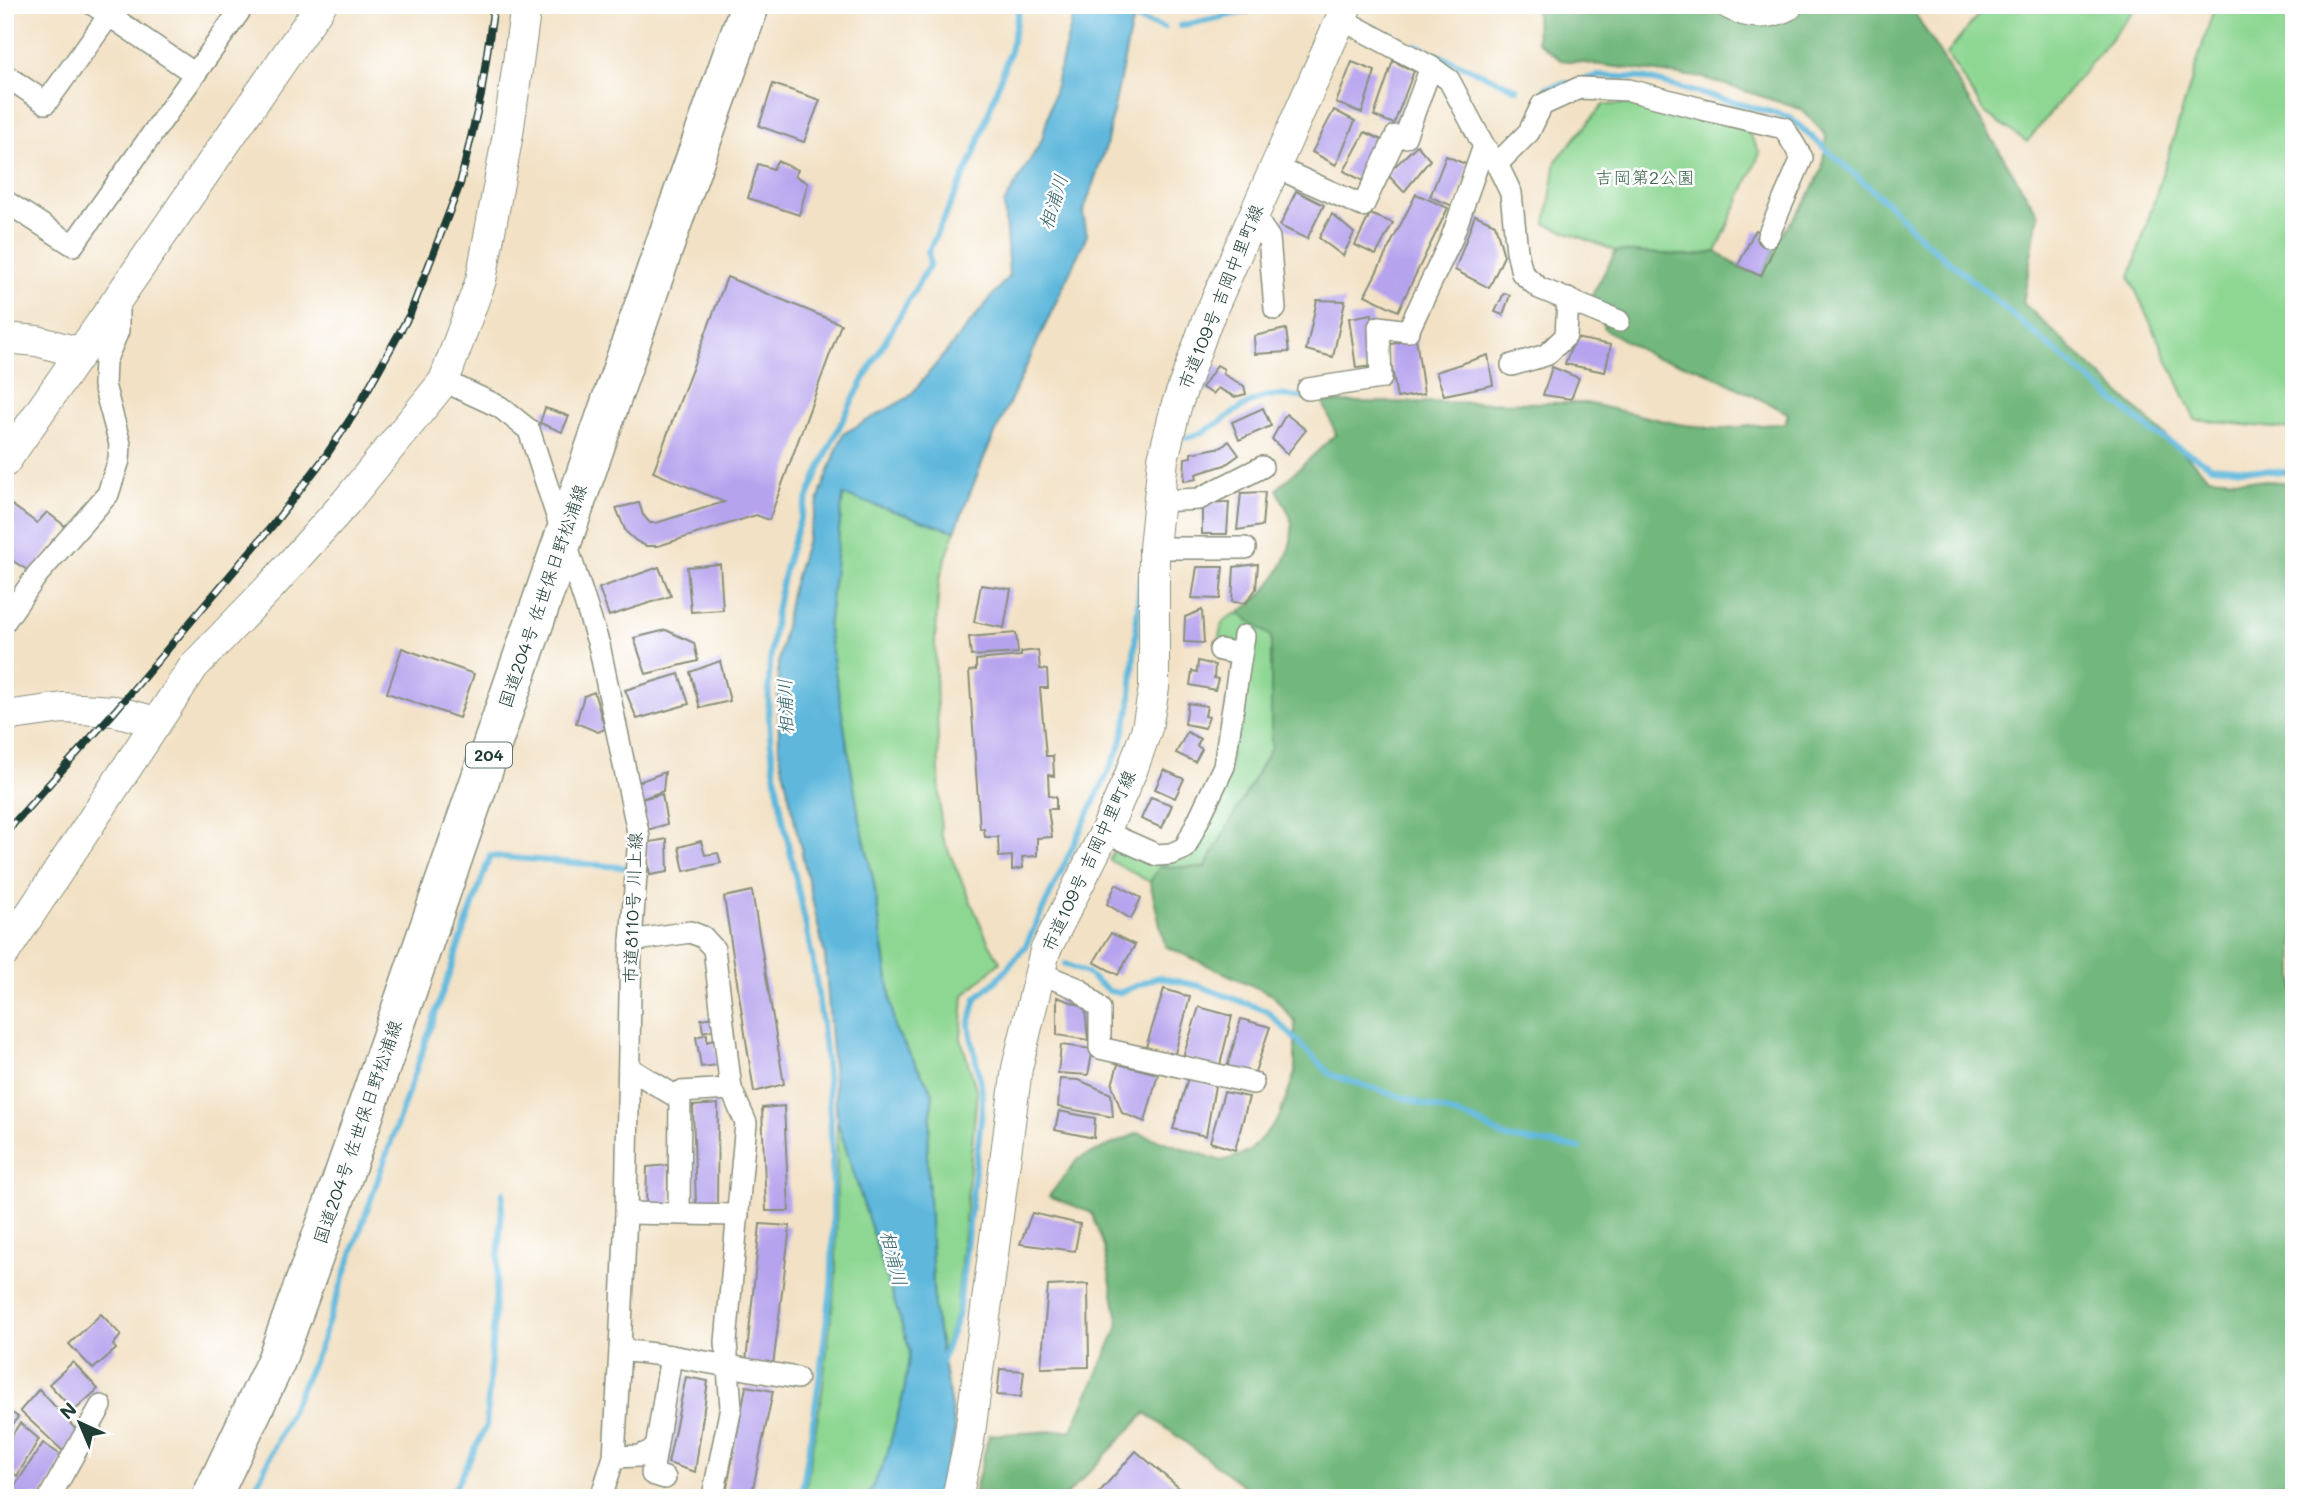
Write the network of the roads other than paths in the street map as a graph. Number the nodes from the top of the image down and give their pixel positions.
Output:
1 (244, 5) edge
2 (321, 5) edge
3 (526, 5) edge
4 (750, 5) edge
5 (1731, 5) edge
6 (1788, 5) edge
7 (107, 9) edge
8 (1344, 12) edge
9 (1431, 67) junction
10 (195, 74) junction
11 (5, 75) edge
12 (1484, 146) junction
13 (1497, 164) junction
14 (1275, 167) junction
15 (5, 201) edge
16 (1254, 216) junction
17 (1768, 236) dead end
18 (1568, 299) junction
19 (118, 300) junction
20 (1275, 309) dead end
21 (1619, 321) dead end
22 (5, 338) edge
23 (81, 353) junction
24 (1512, 365) dead end
25 (444, 381) junction
26 (1308, 389) dead end
27 (5, 462) edge
28 (1262, 467) dead end
29 (1159, 501) junction
30 (563, 539) junction
31 (1154, 548) junction
32 (1245, 548) dead end
33 (5, 621) edge
34 (1235, 646) dead end
35 (5, 716) edge
36 (156, 722) junction
37 (1105, 832) junction
38 (631, 942) junction
39 (5, 951) edge
40 (1040, 973) junction
41 (629, 1069) junction
42 (1253, 1083) dead end
43 (731, 1089) junction
44 (680, 1099) junction
45 (626, 1213) junction
46 (679, 1213) junction
47 (738, 1215) junction
48 (620, 1350) junction
49 (671, 1356) junction
50 (729, 1366) junction
51 (797, 1378) dead end
52 (101, 1406) dead end
53 (656, 1449) junction
54 (614, 1457) junction
55 (665, 1478) dead end
56 (714, 1491) dead end
57 (49, 1498) edge
58 (211, 1498) edge
59 (601, 1498) edge
60 (957, 1498) edge

1 - 10 street
2 - 19 street
3 - 25 street
4 - 30 highway, 国道204号 佐世保日野松浦線 / 204
5 - 6 street
7 - 10 street
7 - 11 street
8 - 9 street
8 - 14 street, 市道109号 吉岡中里町線
9 - 12 street
9 - 14 street
10 - 15 street
12 - 13 street
12 - 26 street
13 - 17 street
13 - 18 street
14 - 16 street, 市道109号 吉岡中里町線
16 - 20 street
16 - 29 street, 市道109号 吉岡中里町線
18 - 21 street
18 - 24 street
19 - 23 street
19 - 33 street
22 - 23 street
23 - 27 street
25 - 30 street, 市道8110号 川上線
25 - 36 street
28 - 29 street
29 - 31 street, 市道109号 吉岡中里町線
30 - 38 street, 市道8110号 川上線
30 - 58 highway, 国道204号 佐世保日野松浦線 / 204
31 - 32 street
31 - 37 street, 市道109号 吉岡中里町線
34 - 37 street
35 - 36 street
36 - 39 street
37 - 40 street, 市道109号 吉岡中里町線
38 - 41 street, 市道8110号 川上線
38 - 43 street
40 - 42 street
40 - 60 street, 市道109号 吉岡中里町線
41 - 44 street
41 - 45 street, 市道8110号 川上線
43 - 44 street
43 - 47 street
44 - 46 street
45 - 46 street
45 - 48 street, 市道8110号 川上線
46 - 47 street
47 - 50 street
48 - 49 street
48 - 54 street, 市道8110号 川上線
49 - 50 street
49 - 53 street
50 - 51 street
50 - 56 street
52 - 57 street
53 - 54 street
53 - 55 street
54 - 59 street, 市道8110号 川上線

